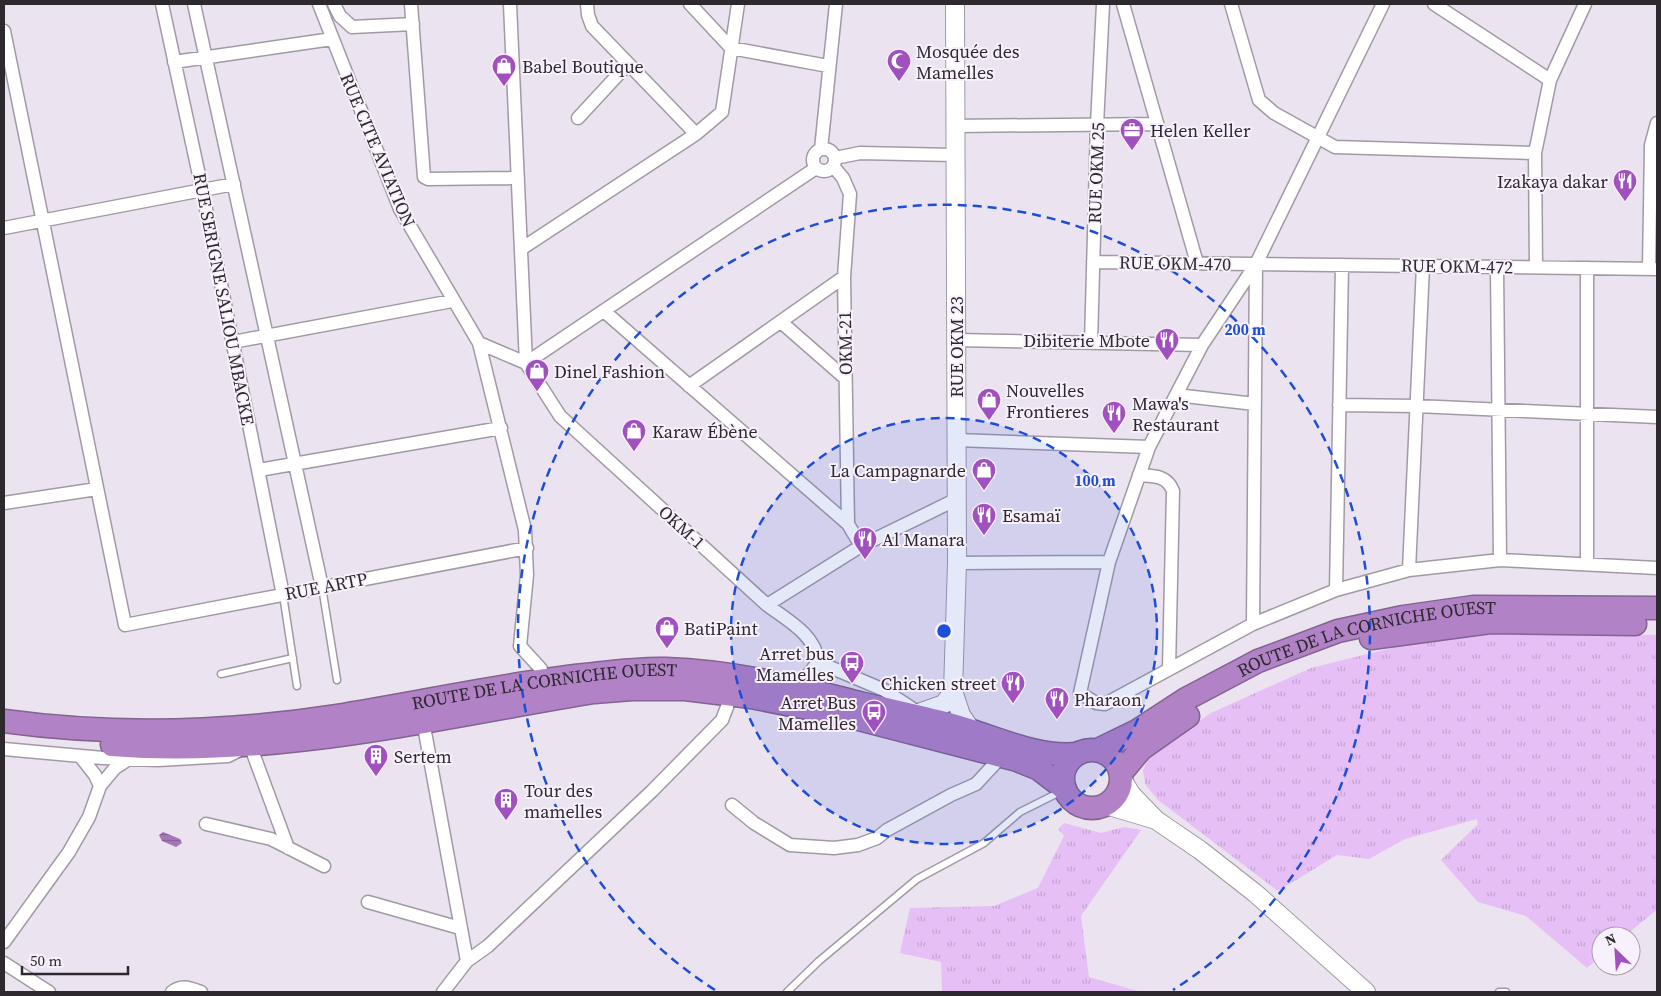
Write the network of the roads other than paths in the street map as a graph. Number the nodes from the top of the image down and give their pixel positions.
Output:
1 (162, 4) edge
2 (194, 4) edge
3 (319, 4) edge
4 (334, 4) edge
5 (411, 4) edge
6 (510, 4) edge
7 (587, 4) edge
8 (690, 4) edge
9 (738, 4) edge
10 (836, 4) edge
11 (955, 4) edge
12 (1103, 4) edge
13 (1123, 4) edge
14 (1231, 4) edge
15 (1383, 4) edge
16 (1434, 4) edge
17 (1585, 4) edge
18 (413, 24) junction
19 (4, 32) edge
20 (332, 39) junction
21 (731, 48) junction
22 (206, 58) junction
23 (174, 62) junction
24 (628, 64) junction
25 (828, 66) junction
26 (1550, 80) junction
27 (578, 118) dead end
28 (1657, 123) edge
29 (1157, 124) junction
30 (1097, 125) junction
31 (954, 126) junction
32 (696, 134) junction
33 (1318, 137) junction
34 (821, 149) junction
35 (1534, 153) junction
36 (954, 155) junction
37 (834, 162) junction
38 (816, 168) junction
39 (518, 178) junction
40 (234, 184) junction
41 (202, 189) junction
42 (42, 221) junction
43 (4, 228) edge
44 (521, 249) junction
45 (1094, 262) junction
46 (1197, 263) junction
47 (1256, 264) junction
48 (1342, 265) junction
49 (1423, 266) junction
50 (1497, 267) junction
51 (1536, 267) junction
52 (1587, 268) junction
53 (1653, 269) edge
54 (844, 277) junction
55 (452, 301) junction
56 (605, 312) junction
57 (780, 322) junction
58 (267, 337) junction
59 (956, 340) junction
60 (233, 342) junction
61 (479, 343) junction
62 (1091, 343) junction
63 (1202, 345) junction
64 (526, 363) junction
65 (844, 378) junction
66 (689, 386) junction
67 (1176, 395) junction
68 (1255, 404) junction
69 (1339, 405) junction
70 (1417, 406) junction
71 (1498, 411) junction
72 (1587, 414) junction
73 (1657, 417) edge
74 (501, 428) junction
75 (956, 440) junction
76 (1149, 447) junction
77 (295, 462) junction
78 (258, 470) junction
79 (1139, 475) junction
80 (97, 489) junction
81 (955, 500) junction
82 (4, 504) edge
83 (848, 524) junction
84 (861, 546) junction
85 (527, 548) junction
86 (1500, 560) junction
87 (1109, 562) junction
88 (956, 563) junction
89 (1587, 564) junction
90 (1657, 568) edge
91 (1409, 570) junction
92 (322, 587) junction
93 (1336, 590) junction
94 (284, 594) junction
95 (767, 605) junction
96 (1657, 608) edge
97 (1253, 624) junction
98 (1657, 624) edge
99 (293, 658) junction
100 (818, 662) junction
101 (1169, 669) junction
102 (221, 674) dead end
103 (336, 680) dead end
104 (540, 680) junction
105 (297, 686) dead end
106 (798, 688) junction
107 (953, 691) junction
108 (721, 699) junction
109 (918, 716) junction
110 (4, 721) edge
111 (423, 721) junction
112 (972, 731) junction
113 (4, 736) edge
114 (250, 745) junction
115 (4, 749) edge
116 (1088, 752) junction
117 (80, 756) junction
118 (1001, 757) junction
119 (130, 759) junction
120 (1121, 776) junction
121 (100, 786) junction
122 (1065, 789) junction
123 (1106, 804) junction
124 (732, 805) dead end
125 (1156, 820) junction
126 (206, 824) dead end
127 (288, 848) junction
128 (324, 866) dead end
129 (368, 902) dead end
130 (460, 928) junction
131 (4, 942) edge
132 (467, 961) junction
133 (4, 963) edge
134 (49, 992) edge
135 (172, 992) edge
136 (201, 992) edge
137 (444, 992) edge
138 (786, 992) edge
139 (1366, 992) edge
140 (1499, 992) edge
141 (1506, 992) edge

1 - 23 street, RUE SERIGNE SALIOU MBACKE
2 - 22 street, RUE SERIGNE SALIOU MBACKE
3 - 20 street, RUE CITE AVIATION
4 - 18 street
5 - 18 street
6 - 39 street
7 - 24 street
8 - 21 street
9 - 21 street
10 - 25 street
11 - 31 street, RUE OKM 23
12 - 30 street, RUE OKM 25
13 - 29 street
14 - 33 street
15 - 33 street
16 - 26 street
17 - 26 street
18 - 39 street
19 - 42 street
20 - 22 street
20 - 55 street, RUE CITE AVIATION
21 - 25 street
21 - 32 street
22 - 23 street
22 - 40 street, RUE SERIGNE SALIOU MBACKE
23 - 41 street, RUE SERIGNE SALIOU MBACKE
24 - 27 street
24 - 32 street
25 - 34 street
26 - 35 street
28 - 53 street
29 - 30 street
29 - 46 street
30 - 31 street
30 - 45 street, RUE OKM 25
31 - 36 street, RUE OKM 23
32 - 44 street
33 - 35 street
33 - 47 street
34 - 37 street
34 - 38 street
35 - 51 street
36 - 37 street
36 - 59 street, RUE OKM 23
37 - 38 street
37 - 54 street, OKM-21
38 - 56 street
39 - 44 street
40 - 41 street
40 - 58 street, RUE SERIGNE SALIOU MBACKE
41 - 42 street
41 - 60 street, RUE SERIGNE SALIOU MBACKE
42 - 43 street
42 - 80 street
44 - 64 street
45 - 46 street, RUE OKM-470
45 - 62 street, RUE OKM 25
46 - 47 street, RUE OKM-470
47 - 48 street, RUE OKM-472
47 - 63 street
47 - 68 street
48 - 49 street, RUE OKM-472
48 - 69 street
49 - 50 street, RUE OKM-472
49 - 70 street
50 - 51 street, RUE OKM-472
50 - 71 street
51 - 52 street, RUE OKM-472
52 - 53 street, RUE OKM-472
52 - 72 street
54 - 57 street
54 - 65 street, OKM-21
55 - 58 street
55 - 61 street, RUE CITE AVIATION
56 - 64 street
56 - 66 street
57 - 65 street
57 - 66 street
58 - 60 street
58 - 77 street, RUE SERIGNE SALIOU MBACKE
59 - 62 street
59 - 75 street, RUE OKM 23
60 - 78 street, RUE SERIGNE SALIOU MBACKE
61 - 64 street
61 - 74 street, RUE CITE AVIATION
62 - 63 street
63 - 67 street
64 - 95 street, OKM-1
65 - 83 street, OKM-21
66 - 83 street
67 - 68 street
67 - 76 street
68 - 97 street
69 - 70 street
69 - 93 street
70 - 71 street
70 - 91 street
71 - 72 street
71 - 86 street
72 - 73 street
72 - 89 street
74 - 77 street
74 - 85 street, RUE CITE AVIATION
75 - 76 street
75 - 81 street, RUE OKM 23
76 - 79 street
77 - 78 street
77 - 92 street, RUE SERIGNE SALIOU MBACKE
78 - 94 street, RUE SERIGNE SALIOU MBACKE
79 - 87 street
79 - 101 street
80 - 82 street
80 - 94 street, RUE ARTP
81 - 84 street
81 - 88 street, RUE OKM 23
83 - 84 street
84 - 95 street
85 - 92 street, RUE ARTP
85 - 104 street, RUE CITE AVIATION
86 - 89 street
86 - 91 street
87 - 88 street
87 - 101 street
88 - 107 street, RUE OKM 23
89 - 90 street
91 - 93 street
92 - 94 street, RUE ARTP
92 - 103 lane
93 - 97 street
94 - 99 lane
95 - 100 street, OKM-1
96 - 116 highway, ROUTE DE LA CORNICHE OUEST
97 - 101 street
98 - 120 highway, ROUTE DE LA CORNICHE OUEST
99 - 102 lane
99 - 105 lane
100 - 106 street
100 - 109 street
104 - 106 highway, ROUTE DE LA CORNICHE OUEST
104 - 110 highway, ROUTE DE LA CORNICHE OUEST
106 - 109 highway, ROUTE DE LA CORNICHE OUEST
107 - 109 street
107 - 112 street, RUE OKM 23
108 - 111 highway, ROUTE DE LA CORNICHE OUEST
108 - 118 highway, ROUTE DE LA CORNICHE OUEST
108 - 132 street
109 - 112 highway, ROUTE DE LA CORNICHE OUEST
111 - 114 highway, ROUTE DE LA CORNICHE OUEST
111 - 130 street
112 - 116 highway, ROUTE DE LA CORNICHE OUEST
113 - 114 highway, ROUTE DE LA CORNICHE OUEST
114 - 119 street
114 - 127 street
115 - 117 street
116 - 120 highway
116 - 122 highway
117 - 119 street
117 - 121 street
118 - 122 highway, ROUTE DE LA CORNICHE OUEST
118 - 124 street
119 - 121 street
120 - 123 highway
120 - 125 street
121 - 131 street
122 - 123 highway
122 - 138 lane
123 - 125 street
125 - 139 street
126 - 127 street
127 - 128 street
129 - 130 street
130 - 132 street
132 - 137 street
133 - 134 street
135 - 136 street
140 - 141 lane

